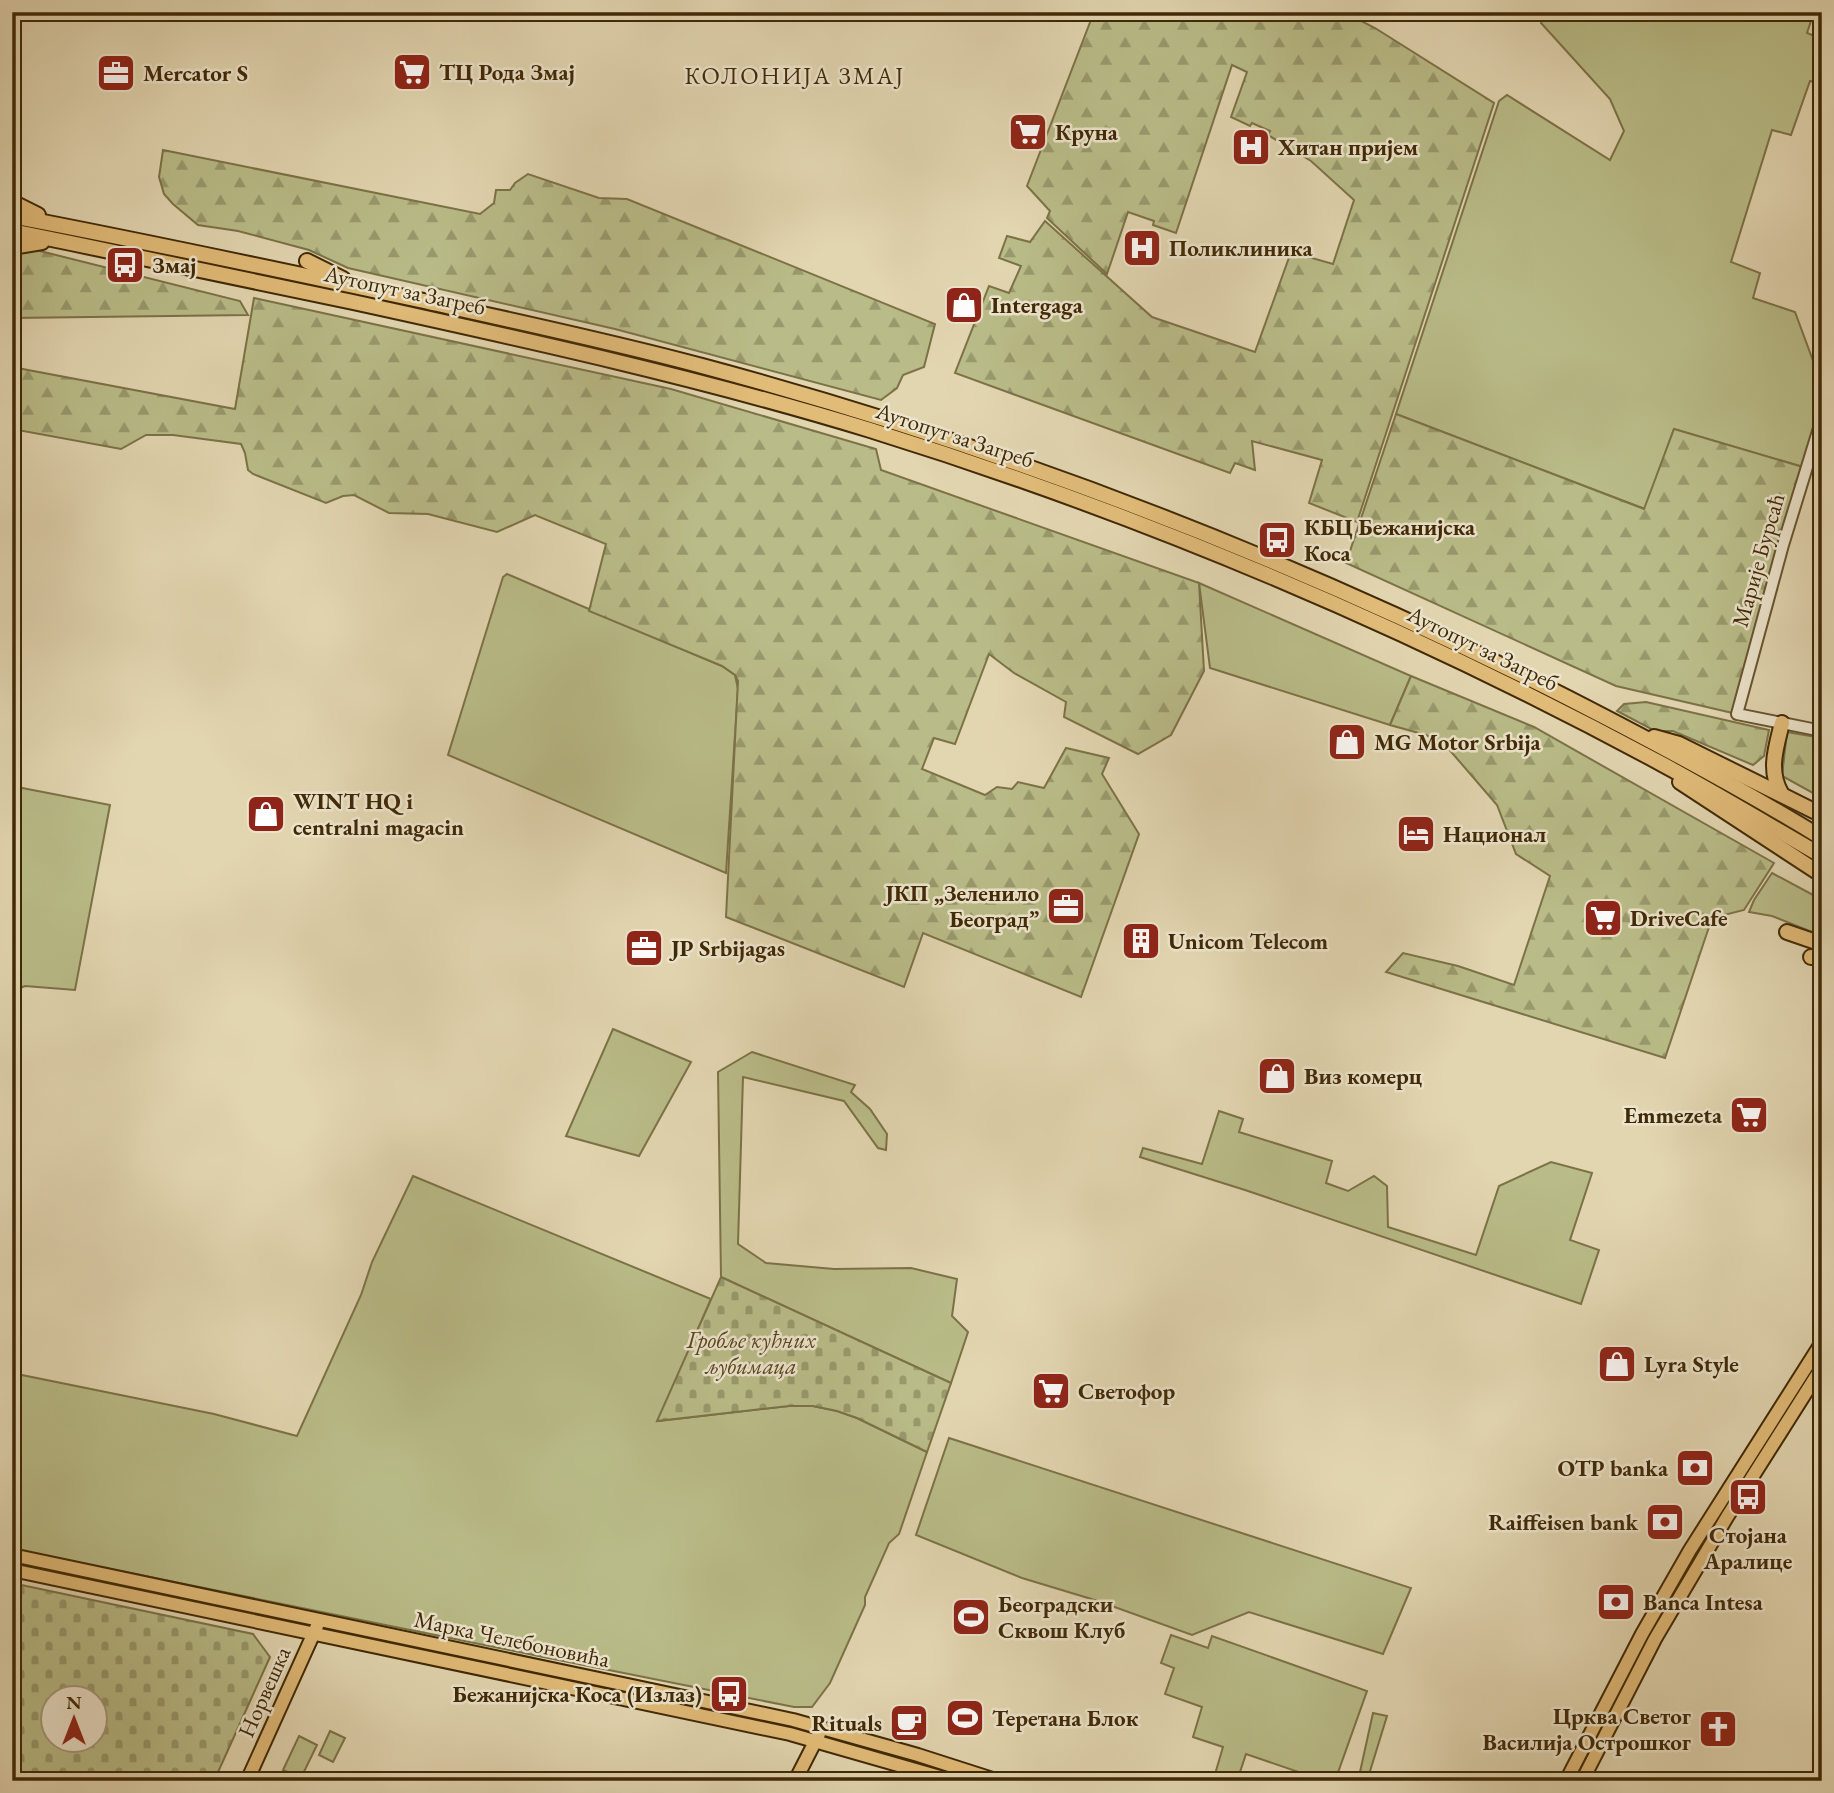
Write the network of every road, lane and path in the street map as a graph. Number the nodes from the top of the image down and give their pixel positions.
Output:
1 (12, 202) edge
2 (12, 216) edge
3 (59, 225) junction
4 (12, 231) edge
5 (66, 242) junction
6 (12, 247) edge
7 (307, 261) dead end
8 (363, 288) junction
9 (1822, 418) edge
10 (1782, 723) junction
11 (1822, 731) edge
12 (1642, 736) junction
13 (1773, 757) junction
14 (1660, 762) junction
15 (1735, 772) junction
16 (1781, 793) junction
17 (1822, 816) edge
18 (1822, 838) edge
19 (1822, 856) edge
20 (1822, 876) edge
21 (1787, 932) dead end
22 (1822, 944) edge
23 (1822, 1342) edge
24 (1822, 1367) edge
25 (12, 1555) edge
26 (12, 1570) edge
27 (320, 1620) junction
28 (314, 1633) junction
29 (822, 1727) junction
30 (815, 1740) junction
31 (247, 1781) edge
32 (795, 1781) edge
33 (954, 1781) edge
34 (999, 1781) edge
35 (1566, 1781) edge
36 (1582, 1781) edge

1 - 3 highway
2 - 3 highway, Аутопут за Загреб
3 - 8 highway, Аутопут за Загреб
4 - 5 highway, Аутопут за Загреб
5 - 6 highway
5 - 14 highway, Аутопут за Загреб
7 - 8 highway
8 - 12 highway, Аутопут за Загреб
9 - 10 street, Марије Бурсаћ
10 - 11 street
10 - 13 highway
12 - 15 highway
12 - 18 highway, Аутопут за Загреб
13 - 15 highway
13 - 16 highway
14 - 19 highway, Аутопут за Загреб
14 - 20 highway
15 - 16 highway
16 - 17 highway
21 - 22 highway
23 - 35 main road
24 - 36 main road
25 - 27 main road, Марка Челебоновића
26 - 28 main road, Марка Челебоновића
27 - 28 main road, Норвешка
27 - 29 main road, Марка Челебоновића
28 - 30 main road, Марка Челебоновића
28 - 31 main road, Норвешка
29 - 30 main road
29 - 34 main road, Марка Челебоновића
30 - 32 main road
30 - 33 main road, Марка Челебоновића

